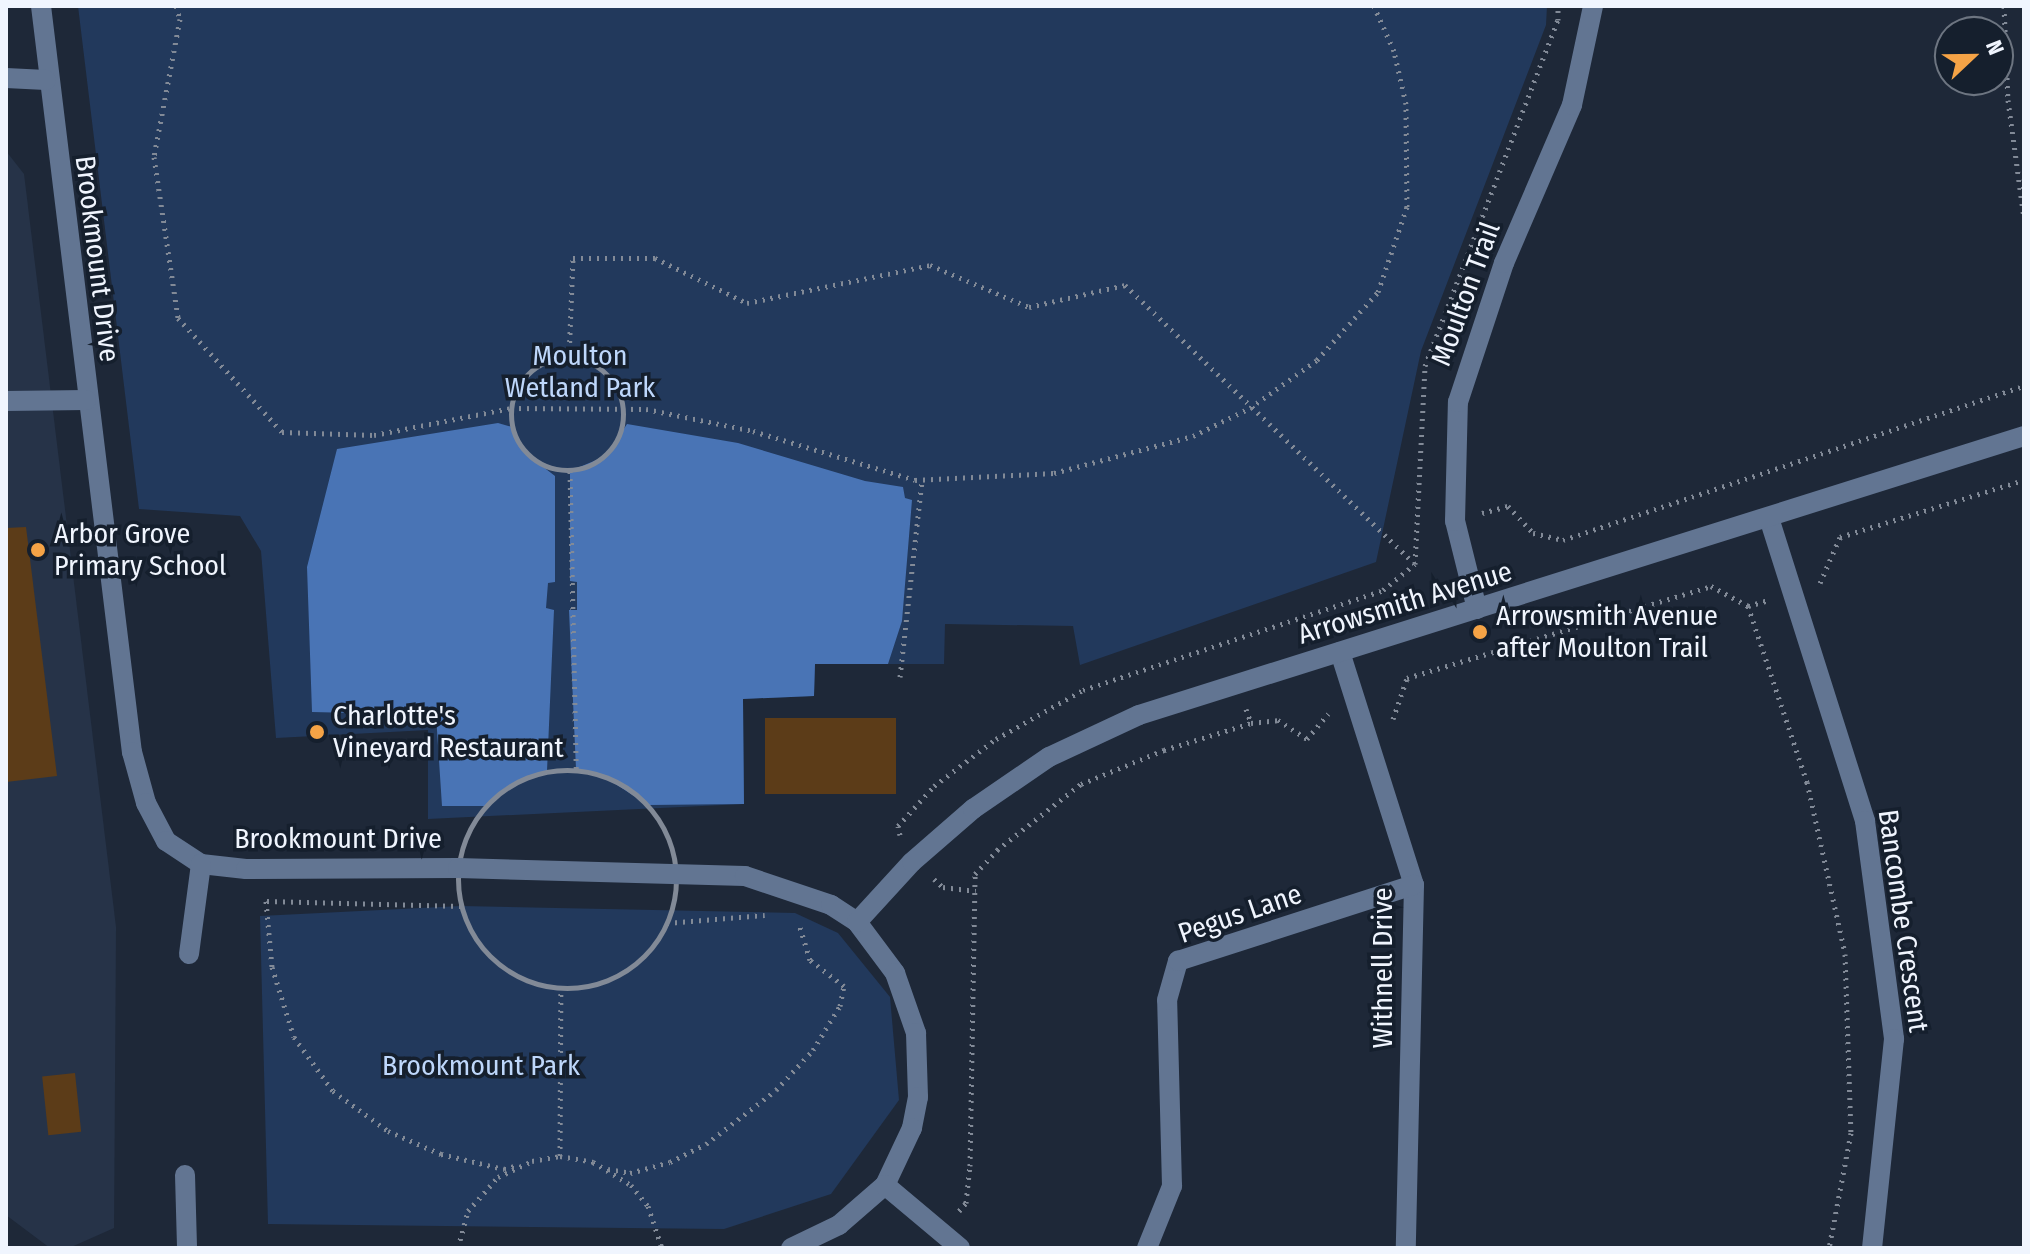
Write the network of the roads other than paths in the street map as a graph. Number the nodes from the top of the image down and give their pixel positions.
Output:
1 (41, 6) edge
2 (1593, 6) edge
3 (6, 78) edge
4 (46, 80) junction
5 (86, 400) junction
6 (6, 401) edge
7 (2024, 436) edge
8 (1769, 518) junction
9 (1477, 609) junction
10 (1340, 652) junction
11 (201, 864) junction
12 (1414, 885) junction
13 (857, 922) junction
14 (189, 954) dead end
15 (185, 1175) dead end
16 (885, 1185) junction
17 (187, 1248) edge
18 (791, 1248) edge
19 (960, 1248) edge
20 (1147, 1248) edge
21 (1406, 1248) edge
22 (1872, 1248) edge

1 - 4 street, Brookmount Drive
2 - 9 street, Moulton Trail
3 - 4 street
4 - 5 street, Brookmount Drive
5 - 6 street
5 - 11 street, Brookmount Drive
7 - 8 street, Arrowsmith Avenue
8 - 9 street, Arrowsmith Avenue
8 - 22 street, Bancombe Crescent
9 - 10 street, Arrowsmith Avenue
10 - 12 street, Withnell Drive
10 - 13 street, Arrowsmith Avenue
11 - 13 street, Brookmount Drive
11 - 14 street
12 - 20 street, Pegus Lane
12 - 21 street, Withnell Drive
13 - 16 street, Brookmount Drive
15 - 17 street
16 - 18 street, Brookmount Drive
16 - 19 street

